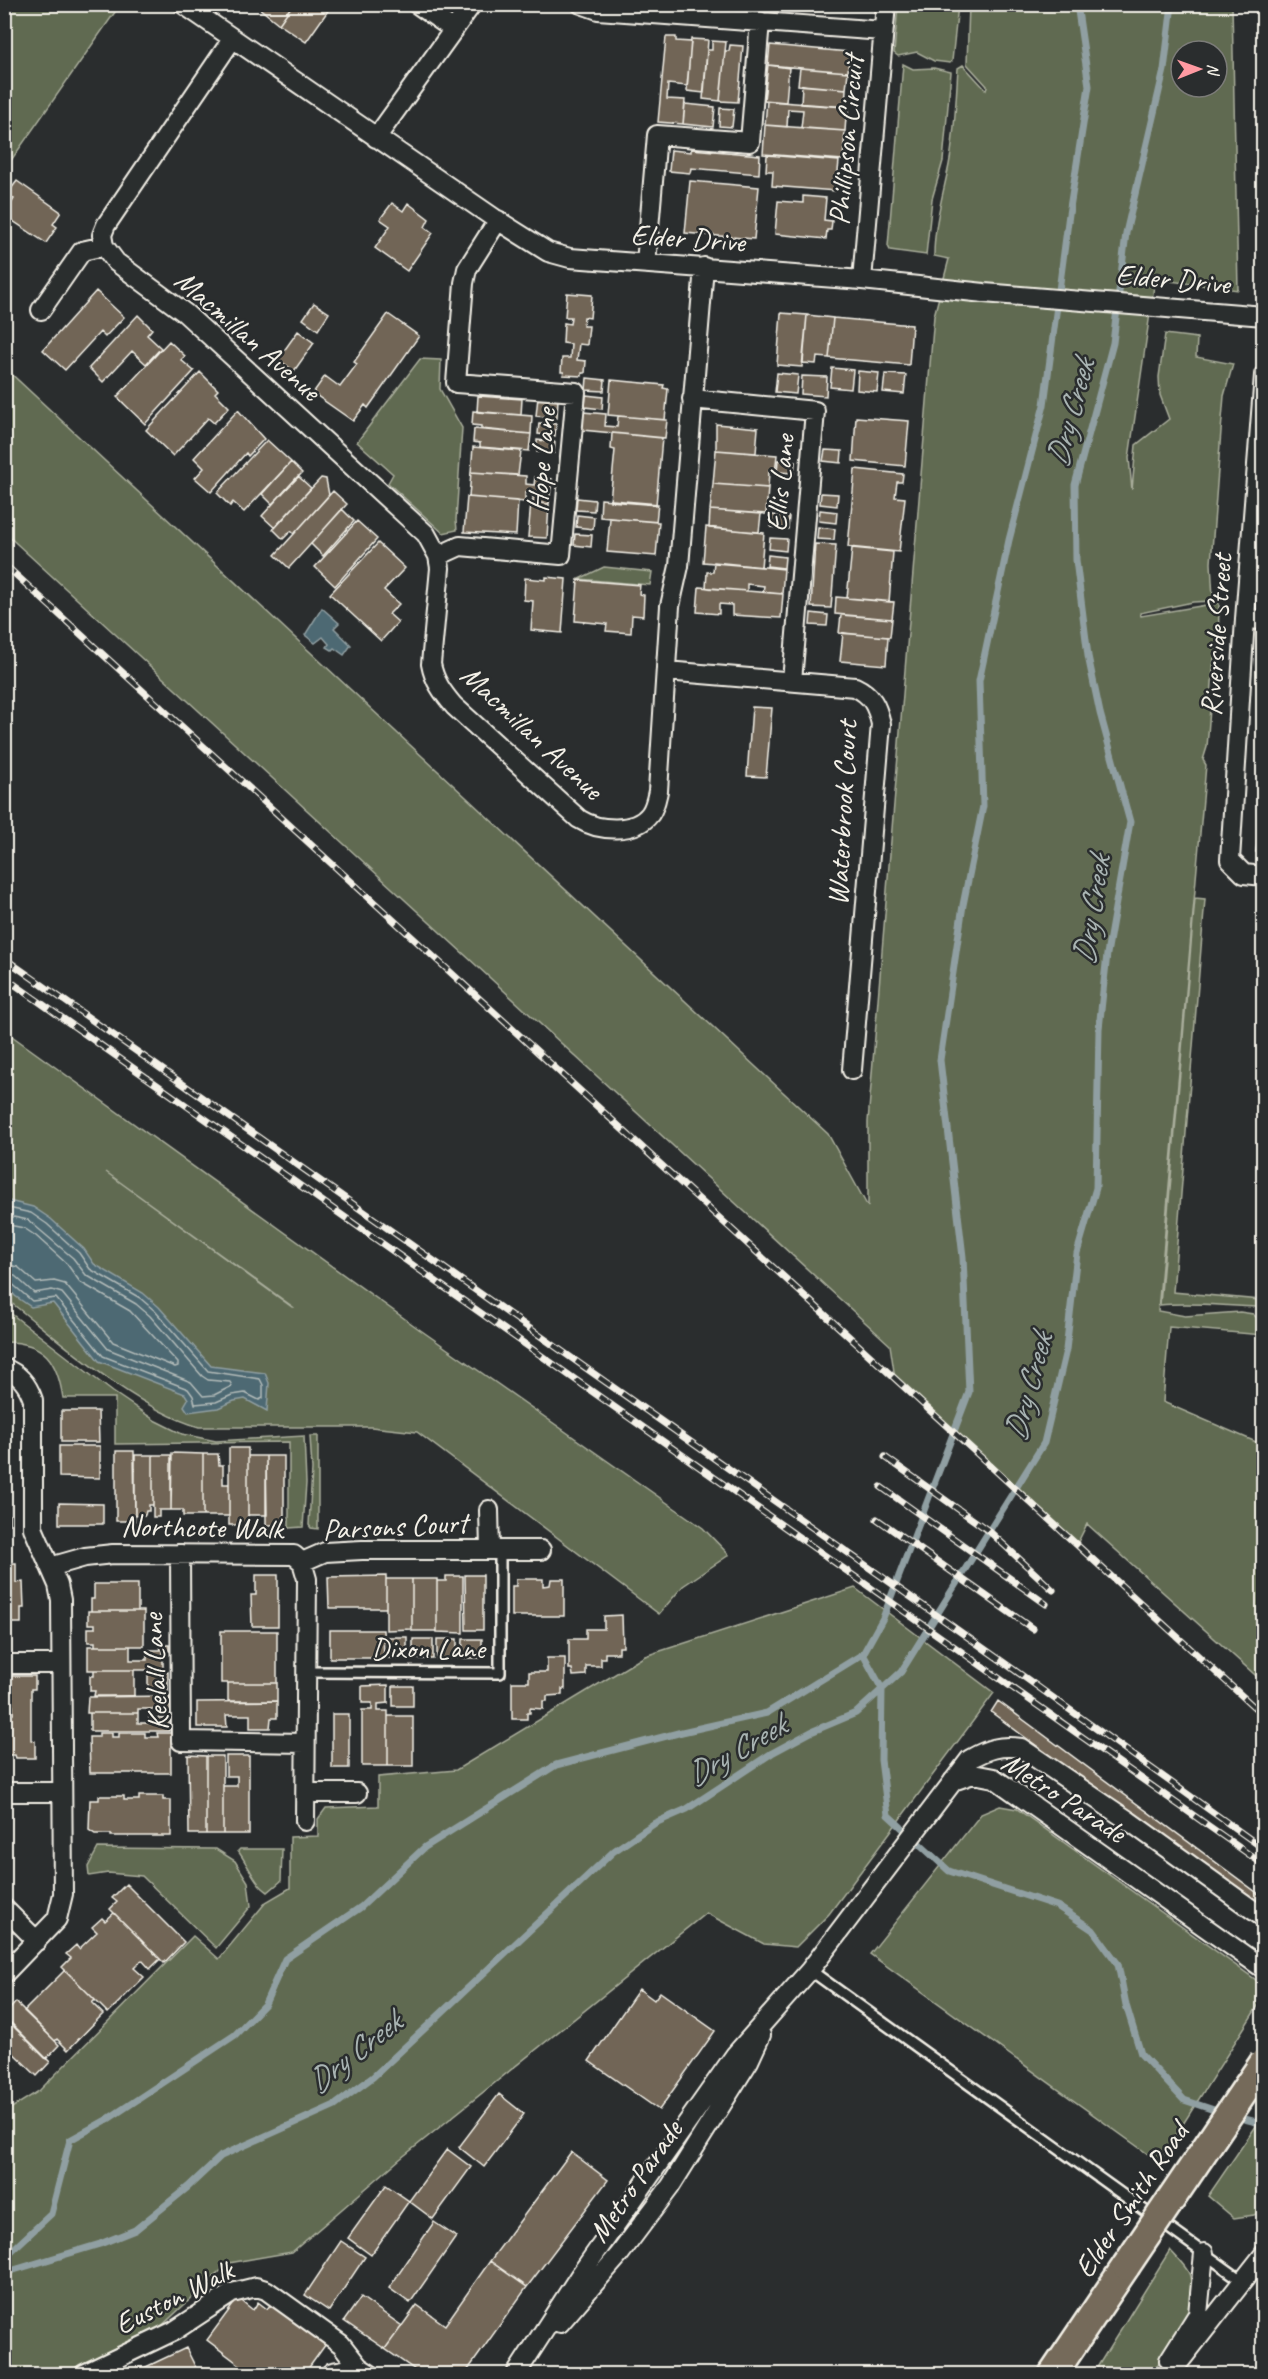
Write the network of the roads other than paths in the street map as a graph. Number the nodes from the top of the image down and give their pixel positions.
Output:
1 (183, 4) edge
2 (417, 4) edge
3 (472, 4) edge
4 (581, 4) edge
5 (886, 4) edge
6 (663, 10) edge
7 (760, 21) junction
8 (454, 30) junction
9 (883, 31) junction
10 (233, 38) junction
11 (376, 138) junction
12 (498, 220) junction
13 (104, 246) junction
14 (646, 263) junction
15 (704, 267) junction
16 (862, 280) junction
17 (41, 309) dead end
18 (1263, 316) edge
19 (1263, 375) edge
20 (692, 399) junction
21 (1261, 444) edge
22 (438, 556) junction
23 (1245, 619) junction
24 (1263, 620) edge
25 (666, 671) junction
26 (792, 681) junction
27 (1263, 876) edge
28 (852, 1070) dead end
29 (4, 1368) edge
30 (489, 1510) dead end
31 (495, 1550) junction
32 (541, 1550) dead end
33 (180, 1554) junction
34 (302, 1562) junction
35 (50, 1568) junction
36 (4, 1664) edge
37 (61, 1664) junction
38 (307, 1672) junction
39 (305, 1743) junction
40 (951, 1782) junction
41 (4, 1792) edge
42 (62, 1792) junction
43 (306, 1792) junction
44 (357, 1793) dead end
45 (305, 1821) dead end
46 (4, 1908) edge
47 (1263, 1918) edge
48 (37, 1941) junction
49 (1263, 1969) edge
50 (810, 1970) junction
51 (4, 1974) edge
52 (1263, 2062) edge
53 (1204, 2253) junction
54 (1263, 2254) edge
55 (1244, 2282) junction
56 (364, 2371) edge
57 (525, 2371) edge
58 (84, 2374) edge
59 (330, 2374) edge
60 (1053, 2374) edge
61 (1162, 2374) edge
62 (1170, 2374) edge

1 - 10 street, Elder Drive
2 - 8 street
3 - 8 street
4 - 6 street
5 - 9 street, Phillipson Circuit
6 - 7 street
7 - 9 street
7 - 14 street
8 - 11 street
9 - 16 street, Phillipson Circuit
10 - 11 street, Elder Drive
10 - 13 street
11 - 12 street, Elder Drive
12 - 14 street, Elder Drive
12 - 22 street, Hope Lane
13 - 17 street
13 - 22 street, Macmillan Avenue
14 - 15 street, Elder Drive
15 - 16 street, Elder Drive
15 - 20 street, Macmillan Avenue
16 - 18 street, Elder Drive
19 - 21 street, Riverside Street
20 - 25 street, Macmillan Avenue
20 - 26 street, Ellis Lane
21 - 23 street, Riverside Street
22 - 25 street, Macmillan Avenue
23 - 24 street
23 - 27 street, Riverside Street
25 - 26 street, Waterbrook Court
26 - 28 street, Waterbrook Court
29 - 35 street
30 - 31 street, Parsons Court
31 - 32 street, Parsons Court
31 - 34 street, Parsons Court
31 - 38 lane, Dixon Lane
33 - 34 street, Northcote Walk
33 - 35 street, Northcote Walk
33 - 39 street, Keelall Lane
34 - 38 street, Northcote Walk
35 - 37 street
36 - 37 street
37 - 42 street
38 - 39 street, Northcote Walk
39 - 43 street, Northcote Walk
40 - 47 street
40 - 49 street, Metro Parade
40 - 50 street, Metro Parade
41 - 42 street
42 - 48 street
43 - 44 street
43 - 45 street, Northcote Walk
46 - 48 street
48 - 51 street
50 - 53 lane
50 - 57 street, Metro Parade
52 - 60 main road, Elder Smith Road, bridge
53 - 55 lane
53 - 61 street
54 - 55 street
55 - 62 street
56 - 58 street, Euston Walk
56 - 59 street

